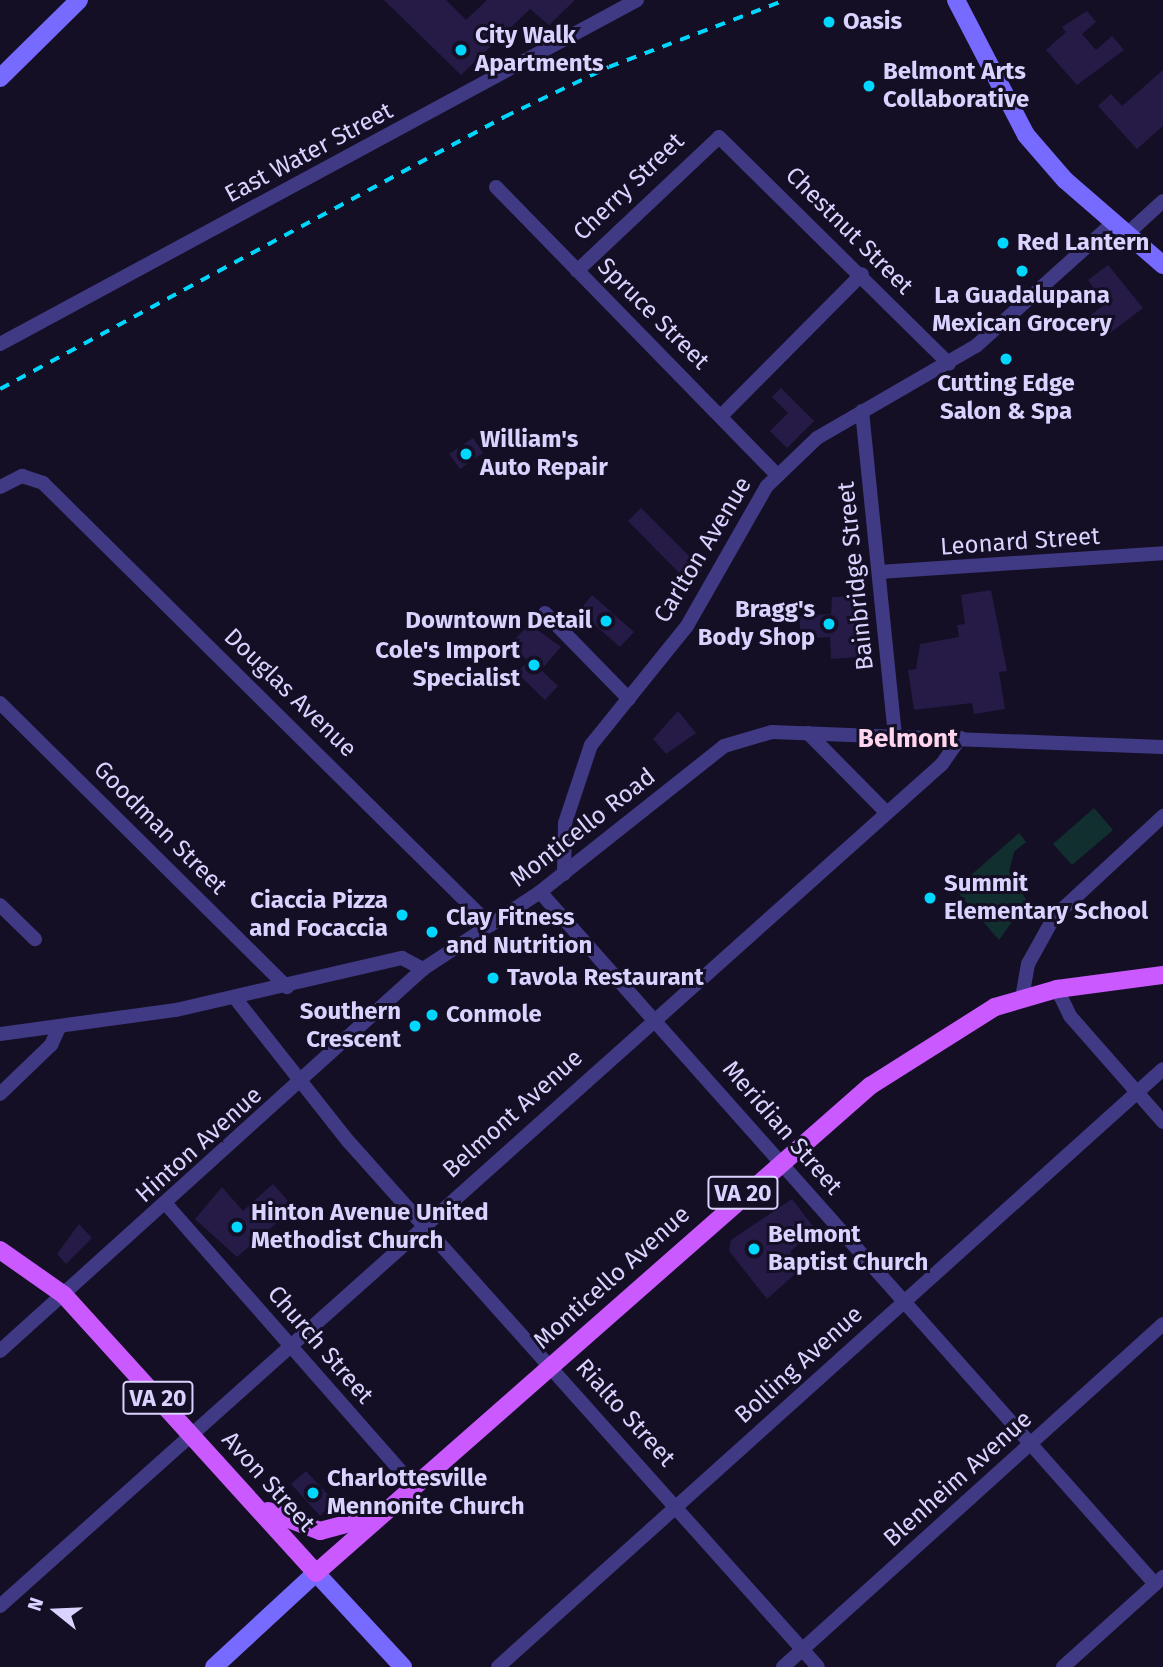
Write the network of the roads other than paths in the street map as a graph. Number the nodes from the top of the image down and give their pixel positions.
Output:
1 (79, 0) edge
2 (637, 0) edge
3 (957, 0) edge
4 (0, 78) edge
5 (715, 137) joint
6 (496, 187) dead end
7 (1163, 201) edge
8 (1121, 228) junction
9 (1163, 265) edge
10 (577, 271) junction
11 (862, 274) junction
12 (0, 344) edge
13 (949, 364) junction
14 (862, 411) junction
15 (723, 414) junction
16 (776, 474) junction
17 (0, 487) edge
18 (1163, 553) edge
19 (879, 572) junction
20 (545, 613) dead end
21 (629, 699) junction
22 (0, 703) edge
23 (808, 733) junction
24 (895, 736) junction
25 (960, 738) junction
26 (1163, 747) edge
27 (886, 812) junction
28 (1163, 816) edge
29 (564, 874) junction
30 (540, 892) junction
31 (0, 905) edge
32 (490, 925) junction
33 (34, 939) dead end
34 (423, 969) junction
35 (1163, 975) edge
36 (287, 987) junction
37 (1057, 989) junction
38 (235, 998) junction
39 (1022, 998) junction
40 (653, 1018) junction
41 (59, 1028) junction
42 (0, 1034) edge
43 (1163, 1069) edge
44 (300, 1085) junction
45 (1136, 1091) junction
46 (0, 1094) edge
47 (1163, 1122) edge
48 (780, 1160) junction
49 (166, 1204) junction
50 (424, 1224) junction
51 (0, 1250) edge
52 (64, 1295) junction
53 (905, 1300) junction
54 (1163, 1324) edge
55 (289, 1345) junction
56 (0, 1351) edge
57 (551, 1365) junction
58 (192, 1435) junction
59 (1032, 1443) junction
60 (413, 1485) junction
61 (252, 1501) junction
62 (678, 1507) junction
63 (379, 1514) junction
64 (316, 1573) junction
65 (1159, 1580) edge
66 (0, 1606) edge
67 (802, 1649) junction
68 (214, 1667) edge
69 (403, 1667) edge
70 (498, 1667) edge
71 (783, 1667) edge
72 (818, 1667) edge
73 (1063, 1667) edge

1 - 4 main road
2 - 12 street, East Water Street
3 - 8 main road
5 - 10 street, Cherry Street
5 - 11 street, Chestnut Street
6 - 10 street, Spruce Street
7 - 8 street, Carlton Avenue
8 - 9 main road
8 - 13 street, Carlton Avenue
10 - 15 street, Spruce Street
11 - 13 street, Chestnut Street
11 - 15 street
13 - 14 street, Carlton Avenue
14 - 16 street, Carlton Avenue
14 - 19 street, Bainbridge Street
15 - 16 street, Spruce Street
16 - 21 street, Carlton Avenue
17 - 32 street, Douglas Avenue
18 - 19 street, Leonard Street
19 - 24 street, Bainbridge Street
20 - 21 street
21 - 29 street, Carlton Avenue
22 - 36 street, Goodman Street
23 - 24 street, Monticello Road
23 - 27 street
23 - 29 street, Monticello Road
24 - 25 street, Monticello Road
25 - 26 street, Monticello Road
25 - 27 street, Belmont Avenue
27 - 40 street, Belmont Avenue
28 - 39 street
29 - 30 street, Monticello Road
30 - 32 street, Monticello Road
30 - 40 street, Meridian Street
31 - 33 street
32 - 34 street, Monticello Road
34 - 36 street
34 - 44 street, Hinton Avenue
35 - 37 main road, Monticello Avenue / VA 20
36 - 38 street
37 - 39 main road, Monticello Avenue / VA 20
37 - 45 street
38 - 41 street
38 - 44 street, Rialto Street
39 - 48 main road, Monticello Avenue / VA 20
40 - 48 street, Meridian Street
40 - 50 street, Belmont Avenue
41 - 42 street
41 - 46 street
43 - 45 street, Bolling Avenue
44 - 49 street, Hinton Avenue
44 - 50 street, Rialto Street
45 - 47 street
45 - 53 street, Bolling Avenue
48 - 53 street, Meridian Street
48 - 57 main road, Monticello Avenue / VA 20
49 - 52 street, Hinton Avenue
49 - 55 street, Church Street
50 - 55 street, Belmont Avenue
50 - 57 street, Rialto Street
51 - 52 main road, Avon Street / VA 20
52 - 56 street, Hinton Avenue
52 - 58 main road, Avon Street / VA 20
53 - 59 street, Meridian Street
53 - 62 street, Bolling Avenue
54 - 59 street, Blenheim Avenue
55 - 58 street, Belmont Avenue
55 - 60 street, Church Street
57 - 60 main road, Monticello Avenue / VA 20
57 - 62 street, Rialto Street
58 - 61 main road, Avon Street / VA 20
58 - 66 street, Belmont Avenue
59 - 65 street, Meridian Street
59 - 67 street, Blenheim Avenue
60 - 63 main road, Monticello Avenue / VA 20
61 - 63 main road, VA 20
61 - 64 main road, Avon Street / VA 20
62 - 67 street, Rialto Street
62 - 70 street, Bolling Avenue
63 - 64 main road, Monticello Avenue / VA 20
64 - 68 main road, Monticello Avenue
64 - 69 main road, Avon Street
65 - 73 street
67 - 71 street, Blenheim Avenue
67 - 72 street, Rialto Street

